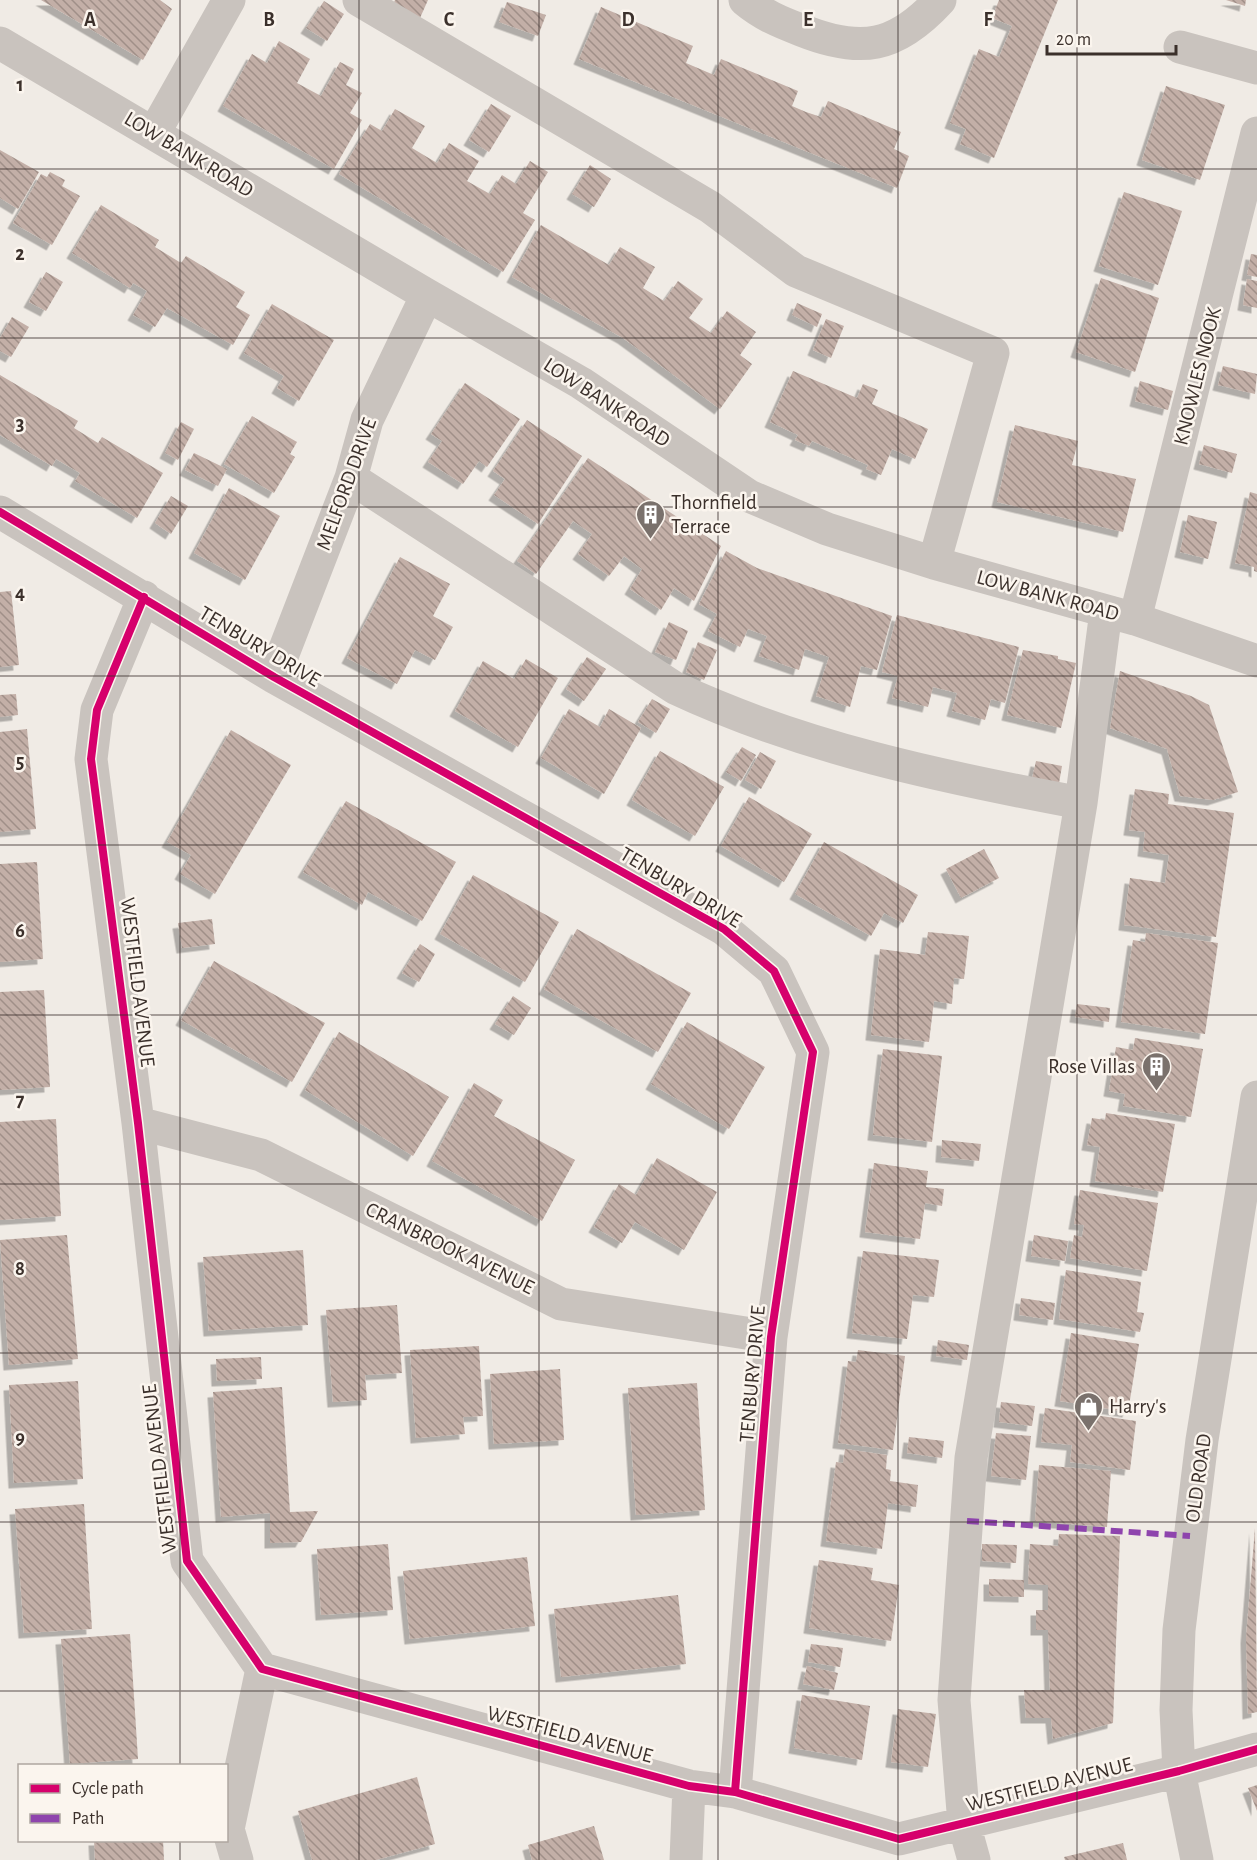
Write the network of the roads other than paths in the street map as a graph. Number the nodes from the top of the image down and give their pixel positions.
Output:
1 (229, 0) edge
2 (359, 0) edge
3 (745, 0) edge
4 (940, 0) edge
5 (0, 43) edge
6 (1180, 47) dead end
7 (1257, 68) edge
8 (154, 133) junction
9 (1257, 133) edge
10 (427, 295) junction
11 (351, 478) junction
12 (0, 512) edge
13 (934, 563) junction
14 (144, 597) junction
15 (1121, 615) junction
16 (1257, 661) edge
17 (274, 677) junction
18 (1081, 803) junction
19 (1257, 1097) edge
20 (138, 1123) junction
21 (771, 1336) junction
22 (262, 1669) junction
23 (1257, 1749) edge
24 (1179, 1771) junction
25 (689, 1786) junction
26 (735, 1792) junction
27 (964, 1824) junction
28 (237, 1860) edge
29 (686, 1860) edge
30 (974, 1860) edge
31 (1197, 1860) edge

1 - 8 street
2 - 13 street
3 - 4 street
5 - 8 street, LOW BANK ROAD
6 - 7 street
8 - 10 street, LOW BANK ROAD
9 - 15 street, KNOWLES NOOK
10 - 11 street, MELFORD DRIVE
10 - 13 street, LOW BANK ROAD
11 - 17 street, MELFORD DRIVE
11 - 18 street
12 - 14 street, TENBURY DRIVE
13 - 15 street, LOW BANK ROAD
14 - 17 street, TENBURY DRIVE
14 - 20 street, WESTFIELD AVENUE
15 - 16 street, LOW BANK ROAD
15 - 18 street, KNOWLES NOOK
17 - 21 street, TENBURY DRIVE
18 - 27 street, KNOWLES NOOK
19 - 24 street, OLD ROAD
20 - 21 street, CRANBROOK AVENUE
20 - 22 street, WESTFIELD AVENUE
21 - 26 street, TENBURY DRIVE
22 - 25 street, WESTFIELD AVENUE
22 - 28 street
23 - 24 street, WESTFIELD AVENUE
24 - 27 street, WESTFIELD AVENUE
24 - 31 street, OLD ROAD
25 - 26 street, WESTFIELD AVENUE
25 - 29 street
26 - 27 street, WESTFIELD AVENUE
27 - 30 street, KNOWLES NOOK

